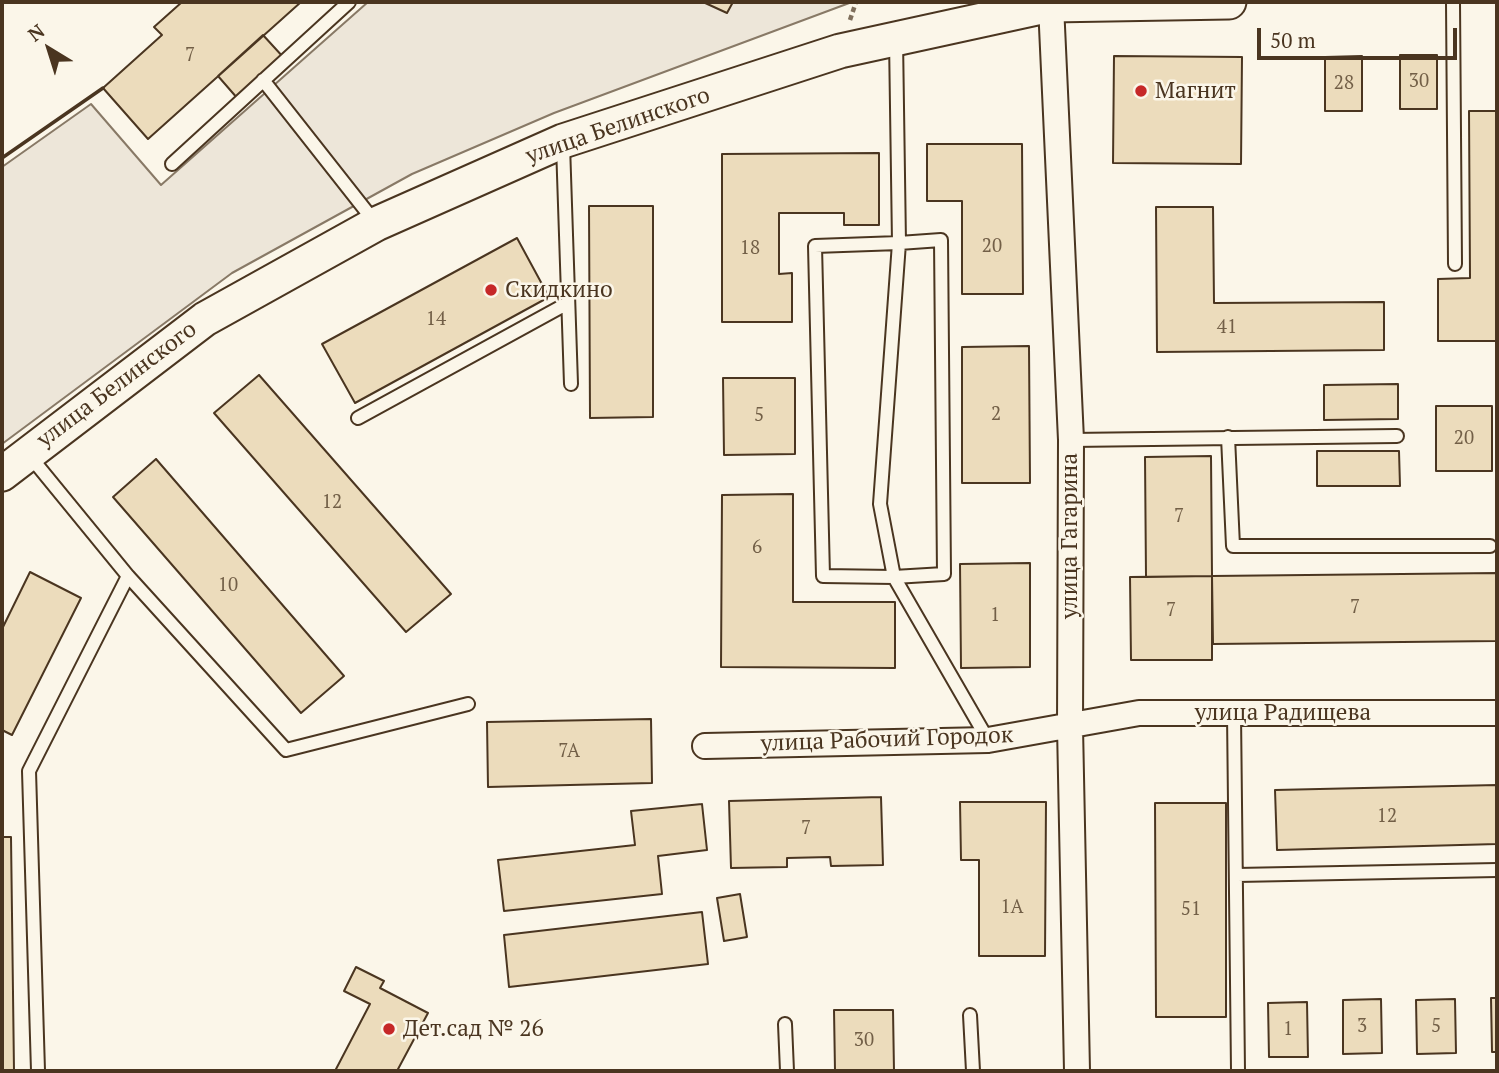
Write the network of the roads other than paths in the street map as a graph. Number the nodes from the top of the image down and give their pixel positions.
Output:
1 (349, 2) edge
2 (1229, 2) edge
3 (1453, 2) edge
4 (1051, 4) edge
5 (896, 39) junction
6 (263, 80) junction
7 (563, 141) junction
8 (172, 164) dead end
9 (376, 225) junction
10 (899, 243) junction
11 (1455, 264) dead end
12 (568, 303) junction
13 (571, 384) dead end
14 (358, 418) dead end
15 (1397, 436) dead end
16 (1227, 437) junction
17 (1071, 440) junction
18 (27, 452) junction
19 (2, 474) edge
20 (1490, 546) dead end
21 (128, 576) junction
22 (894, 577) junction
23 (468, 704) dead end
24 (1497, 713) edge
25 (1234, 714) junction
26 (1070, 727) junction
27 (988, 740) junction
28 (705, 746) dead end
29 (1497, 870) edge
30 (1237, 875) junction
31 (970, 1015) dead end
32 (785, 1024) dead end
33 (37, 1071) edge
34 (787, 1071) edge
35 (973, 1071) edge
36 (1077, 1071) edge
37 (1238, 1071) edge

1 - 6 lane
2 - 4 street, улица Белинского
3 - 11 lane
4 - 5 street, улица Белинского
4 - 17 street, улица Гагарина
5 - 7 street, улица Белинского
5 - 10 lane
6 - 8 lane
6 - 9 lane
7 - 9 street, улица Белинского
7 - 12 lane
9 - 18 street, улица Белинского
10 - 22 lane
10 - 22 lane
10 - 22 lane
12 - 13 lane
12 - 14 lane
15 - 16 lane
16 - 17 lane
16 - 20 lane
17 - 26 street, улица Гагарина
18 - 19 street, улица Белинского
18 - 21 lane
21 - 23 lane
21 - 33 lane
22 - 27 lane
24 - 25 street, улица Радищева
25 - 26 street, улица Радищева
25 - 30 lane
26 - 27 street, улица Рабочий Городок
26 - 36 street, улица Гагарина
27 - 28 street, улица Рабочий Городок
29 - 30 lane
30 - 37 lane
31 - 35 lane
32 - 34 lane

